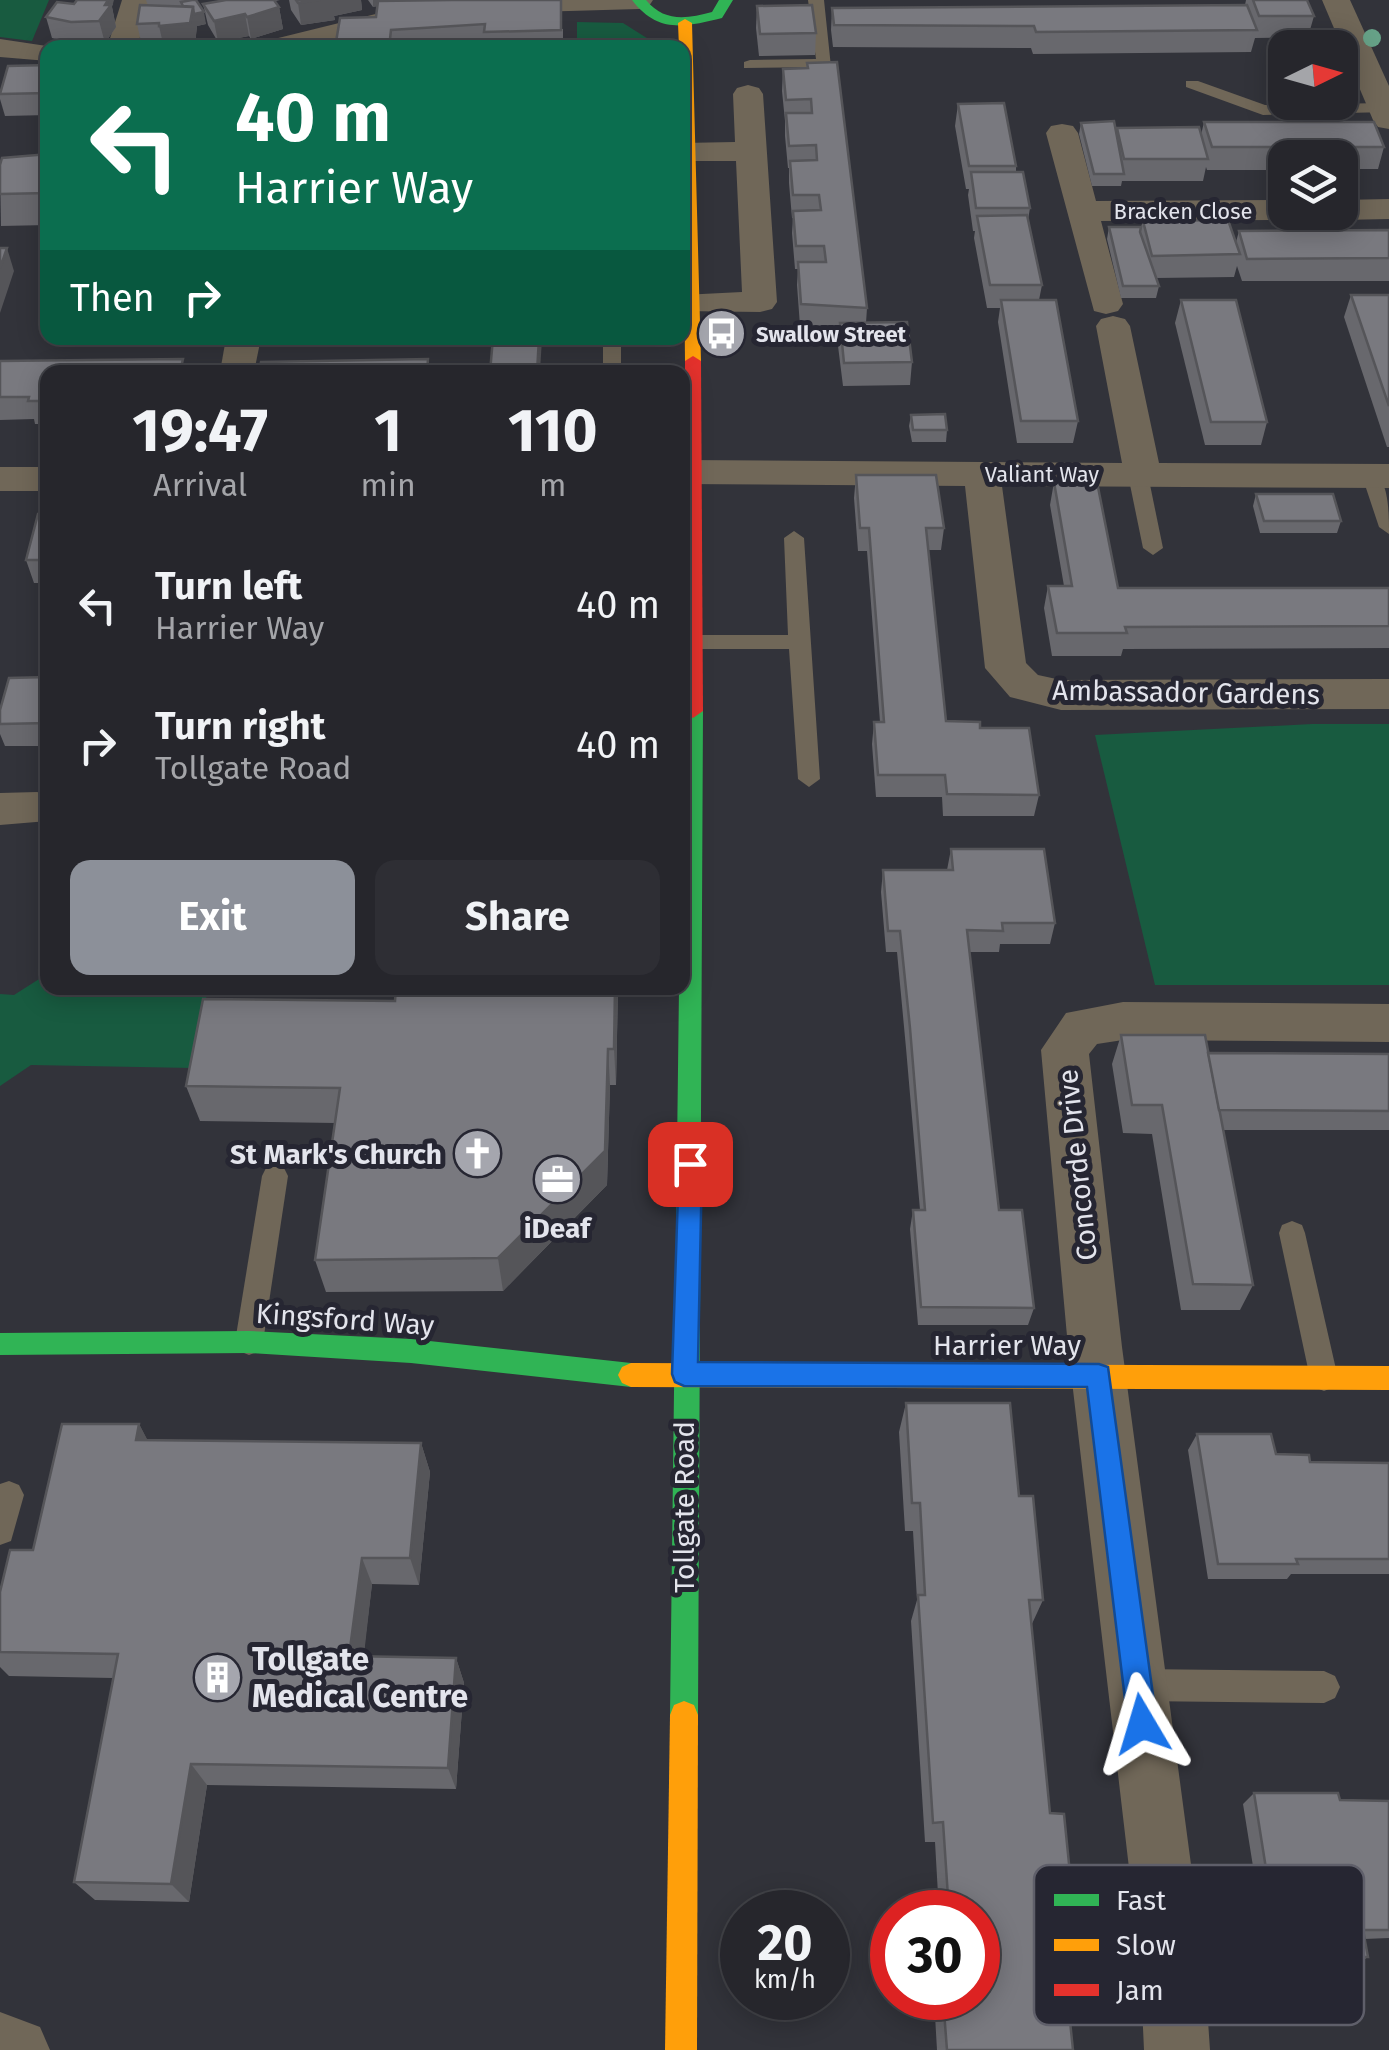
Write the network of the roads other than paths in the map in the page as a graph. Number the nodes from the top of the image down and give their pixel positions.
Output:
1 (136, 0) edge
2 (639, 0) edge
3 (726, 0) edge
4 (816, 0) edge
5 (1336, 0) edge
6 (474, 5) edge
7 (426, 12) edge
8 (685, 22) junction
9 (124, 40) edge
10 (311, 40) edge
11 (685, 40) edge
12 (0, 48) edge
13 (40, 51) edge
14 (1363, 57) edge
15 (749, 80) joint
16 (1192, 84) dead end
17 (1386, 114) edge
18 (1062, 133) dead end
19 (752, 151) junction
20 (690, 152) edge
21 (1389, 209) edge
22 (1268, 210) edge
23 (1358, 210) edge
24 (1082, 212) junction
25 (690, 315) edge
26 (690, 472) edge
27 (982, 474) junction
28 (1140, 474) junction
29 (1381, 476) edge
30 (40, 481) edge
31 (3, 491) edge
32 (690, 506) edge
33 (1389, 527) edge
34 (794, 538) dead end
35 (1152, 548) dead end
36 (694, 642) junction
37 (799, 642) junction
38 (1389, 694) edge
39 (690, 725) edge
40 (809, 779) dead end
41 (688, 995) edge
42 (1389, 1022) edge
43 (275, 1176) dead end
44 (1292, 1233) dead end
45 (249, 1342) junction
46 (0, 1344) edge
47 (684, 1374) junction
48 (1099, 1376) junction
49 (1324, 1378) junction
50 (1389, 1378) edge
51 (9, 1495) dead end
52 (0, 1531) edge
53 (1137, 1684) junction
54 (1324, 1687) dead end
55 (1160, 1865) edge
56 (0, 2045) edge
57 (17, 2050) edge
58 (681, 2050) edge

1 - 9 street
2 - 6 street
2 - 8 street
3 - 8 street
4 - 15 lane
5 - 14 street
7 - 10 street
8 - 11 street, Tollgate Road
12 - 13 street
14 - 17 street
15 - 19 street
16 - 17 lane
18 - 24 street, Bracken Close
19 - 20 street
19 - 25 street
21 - 23 street
22 - 24 street, Bracken Close
24 - 28 street, Bracken Close
26 - 27 street, Valiant Way
27 - 28 street, Valiant Way
27 - 38 street, Ambassador Gardens
28 - 29 street, Valiant Way
28 - 35 lane
29 - 33 lane
30 - 31 street
32 - 36 street, Tollgate Road
34 - 37 lane
36 - 37 lane
36 - 39 street, Tollgate Road
37 - 40 lane
41 - 47 street, Tollgate Road
42 - 48 street, Concorde Drive
43 - 45 lane
44 - 49 lane
45 - 46 street, Kingsford Way
45 - 47 street, Kingsford Way
47 - 48 street, Harrier Way
47 - 58 street, Tollgate Road
48 - 49 street, Harrier Way
48 - 53 street
49 - 50 street, Harrier Way
51 - 52 lane
53 - 54 lane
53 - 55 street
56 - 57 street

